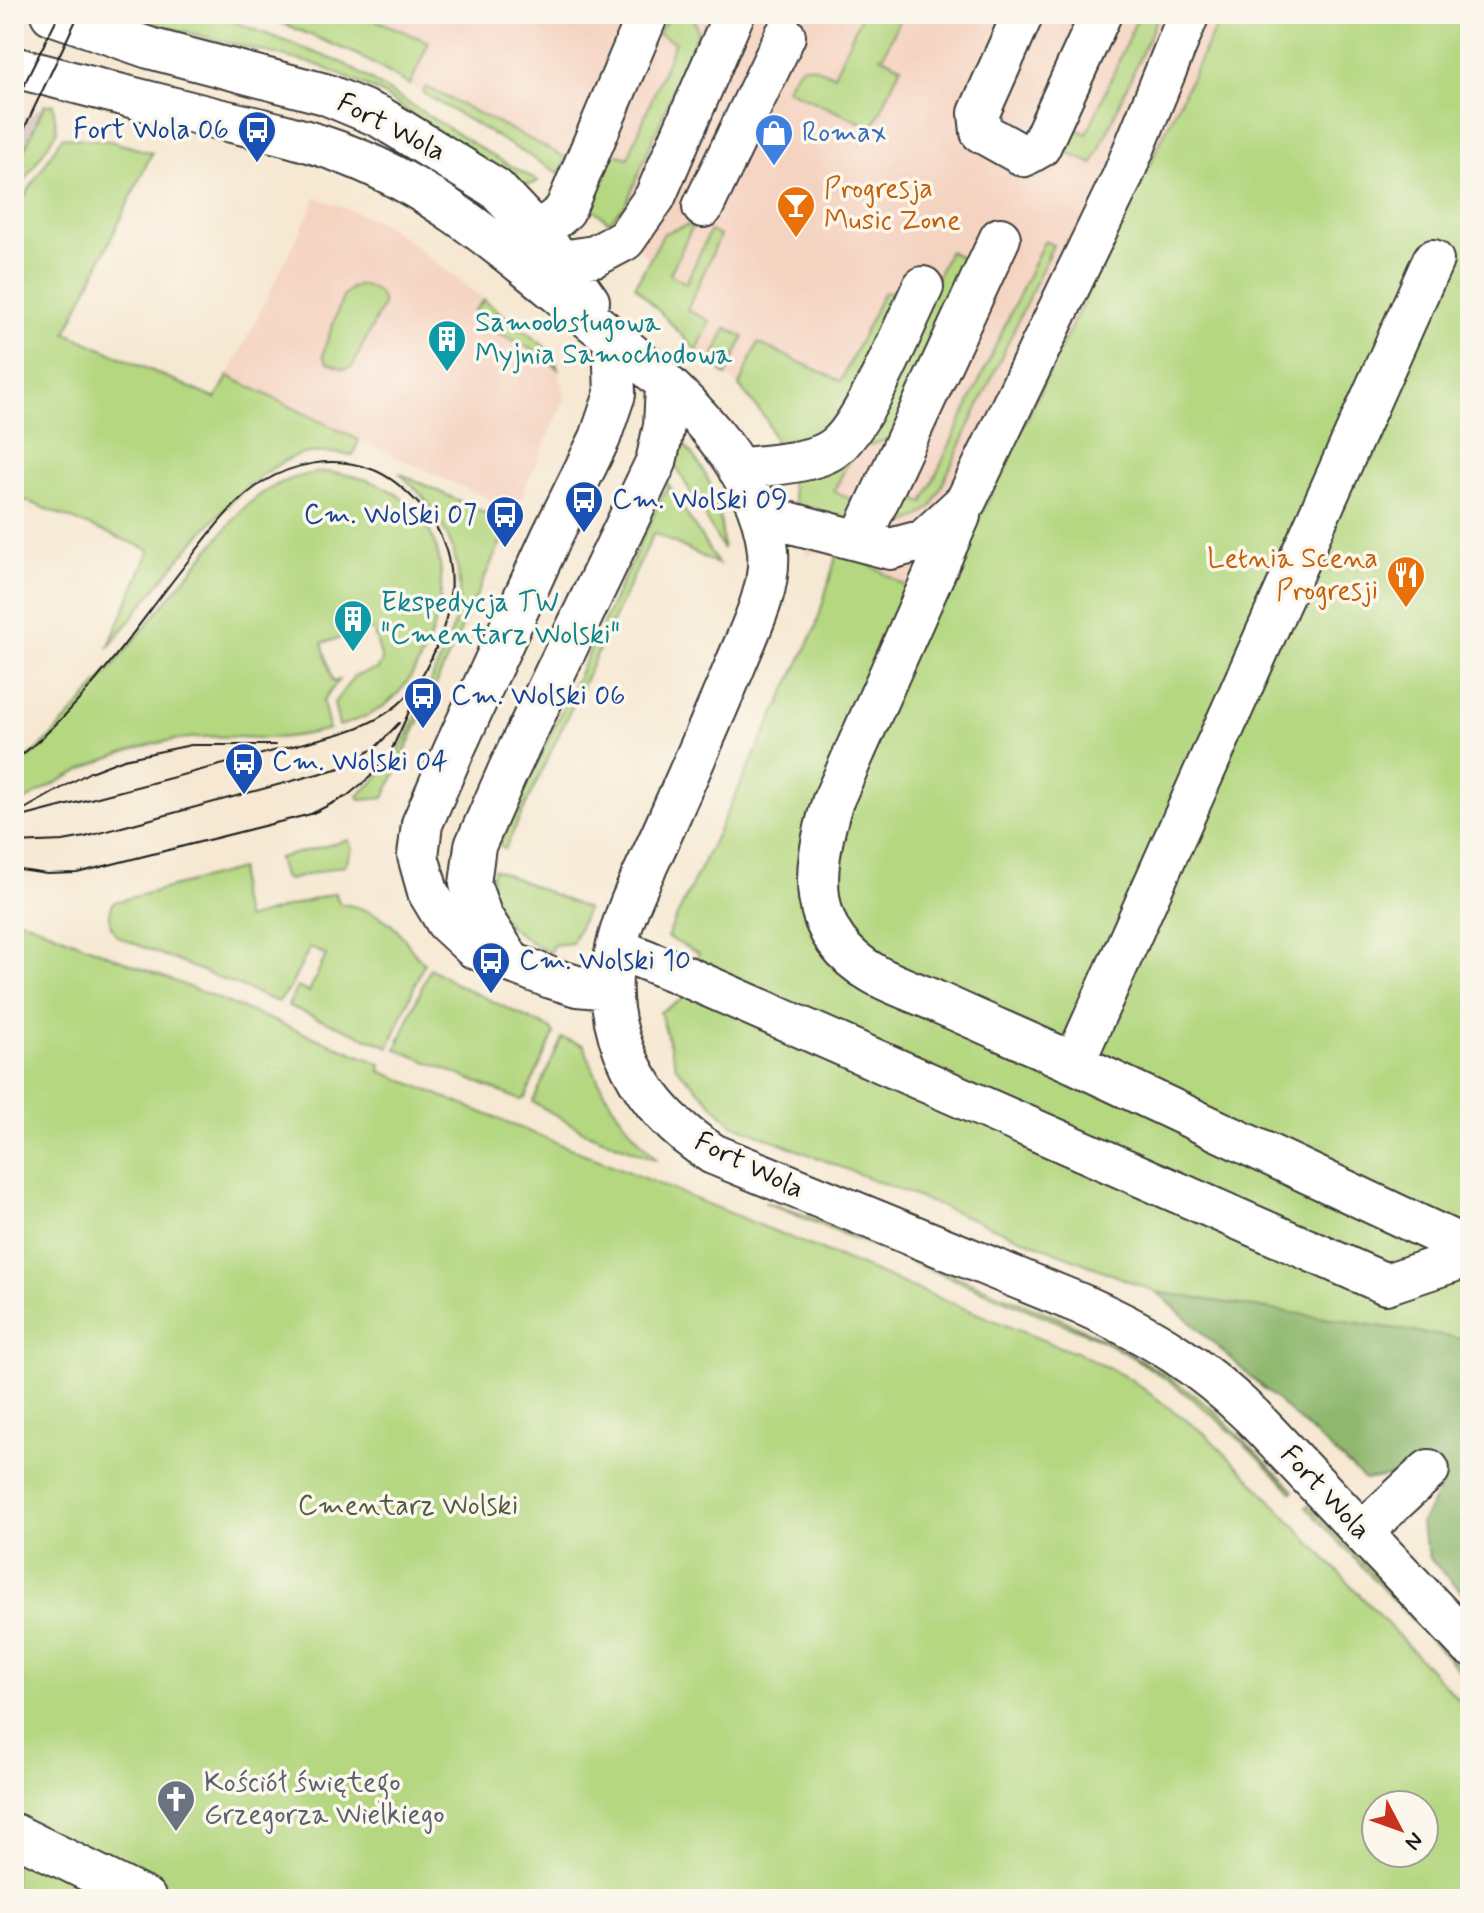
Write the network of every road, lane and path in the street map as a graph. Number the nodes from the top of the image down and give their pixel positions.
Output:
1 (51, 14) edge
2 (648, 14) edge
3 (1023, 14) edge
4 (1101, 14) edge
5 (1189, 14) edge
6 (731, 15) edge
7 (791, 25) edge
8 (14, 67) edge
9 (495, 188) junction
10 (572, 193) junction
11 (703, 207) dead end
12 (1000, 238) dead end
13 (493, 240) junction
14 (549, 246) junction
15 (1433, 260) dead end
16 (923, 287) dead end
17 (613, 338) junction
18 (666, 386) junction
19 (738, 469) junction
20 (966, 501) junction
21 (761, 515) junction
22 (860, 540) junction
23 (616, 948) junction
24 (513, 965) junction
25 (611, 989) junction
26 (1074, 1063) junction
27 (1470, 1249) edge
28 (1470, 1256) edge
29 (1429, 1470) dead end
30 (1362, 1532) junction
31 (1470, 1646) edge
32 (14, 1834) edge
33 (146, 1899) edge

1 - 9 street, Fort Wola
2 - 10 street
3 - 4 street
5 - 20 street
6 - 7 street
6 - 14 street
7 - 11 street
8 - 13 street, Fort Wola
9 - 10 street
9 - 14 street, Fort Wola
10 - 14 street
12 - 22 street
13 - 14 street
13 - 17 street, Fort Wola
14 - 17 street, Fort Wola
15 - 26 street
16 - 19 street
17 - 18 street, Fort Wola
17 - 24 street
18 - 19 street, Fort Wola
18 - 24 street
19 - 21 street, Fort Wola
20 - 22 street
20 - 26 street
21 - 22 street
21 - 23 street, Fort Wola
23 - 25 street, Fort Wola
23 - 28 street
24 - 25 street
25 - 30 street, Fort Wola
26 - 27 street
29 - 30 street
30 - 31 street, Fort Wola
32 - 33 street

